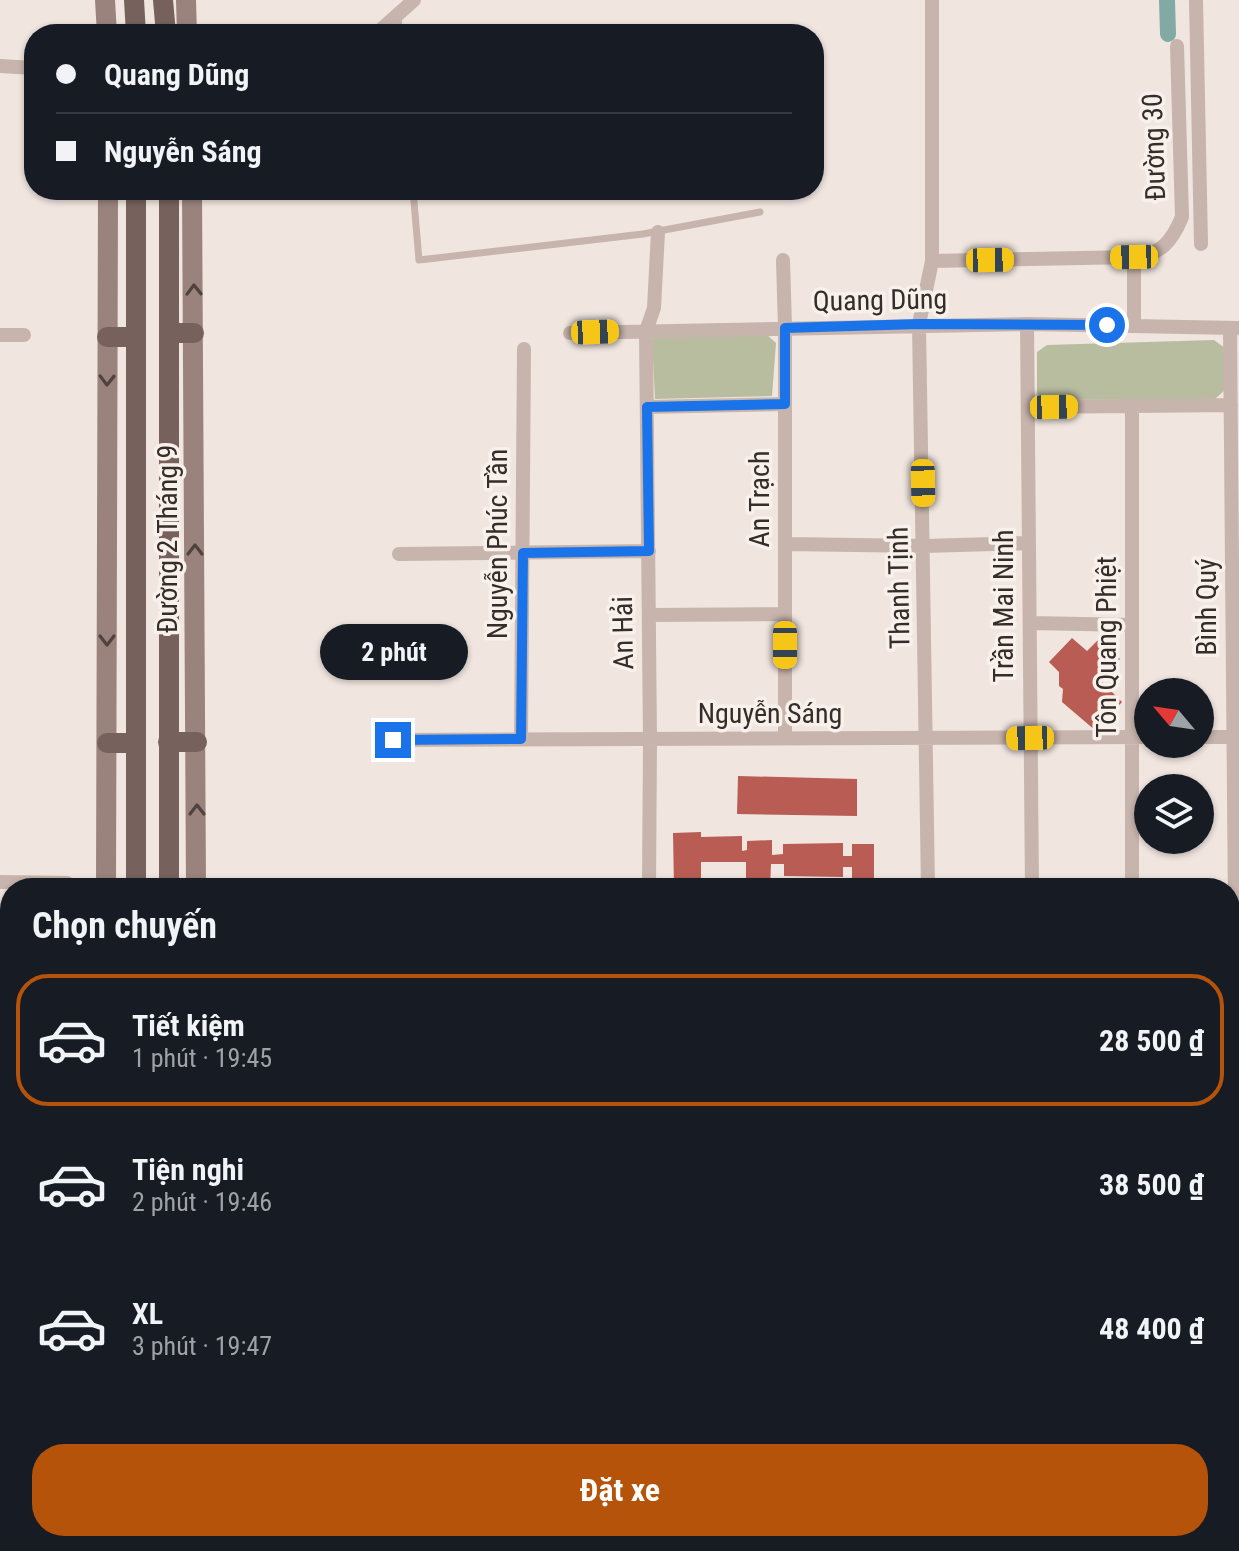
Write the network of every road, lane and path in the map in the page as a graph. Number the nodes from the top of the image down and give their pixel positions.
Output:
1 (105, 0) edge
2 (134, 0) edge
3 (163, 0) edge
4 (186, 0) edge
5 (414, 0) edge
6 (932, 0) edge
7 (1196, 0) edge
8 (397, 13) junction
9 (106, 24) edge
10 (135, 24) edge
11 (165, 24) edge
12 (187, 24) edge
13 (386, 24) edge
14 (398, 24) edge
15 (1177, 46) dead end
16 (0, 66) edge
17 (24, 67) edge
18 (108, 200) edge
19 (136, 200) edge
20 (169, 200) edge
21 (192, 200) edge
22 (414, 200) edge
23 (760, 212) dead end
24 (658, 232) junction
25 (1201, 244) dead end
26 (1134, 257) junction
27 (783, 260) dead end
28 (932, 261) junction
29 (919, 324) junction
30 (1027, 324) junction
31 (1134, 326) junction
32 (785, 328) junction
33 (1234, 328) edge
34 (646, 331) junction
35 (169, 333) junction
36 (194, 333) junction
37 (570, 333) dead end
38 (0, 335) edge
39 (24, 335) dead end
40 (107, 337) junction
41 (135, 337) junction
42 (524, 349) dead end
43 (785, 404) junction
44 (1231, 405) junction
45 (1132, 406) junction
46 (647, 407) junction
47 (1028, 407) junction
48 (1235, 540) edge
49 (1029, 543) junction
50 (785, 544) junction
51 (925, 546) junction
52 (649, 551) junction
53 (523, 553) junction
54 (399, 554) dead end
55 (785, 614) junction
56 (649, 615) junction
57 (1030, 623) junction
58 (1132, 625) junction
59 (1132, 737) junction
60 (1214, 737) edge
61 (1236, 737) edge
62 (785, 738) junction
63 (1030, 738) junction
64 (521, 739) junction
65 (650, 739) junction
66 (393, 740) dead end
67 (927, 740) junction
68 (168, 742) junction
69 (197, 742) junction
70 (107, 743) junction
71 (135, 743) junction
72 (106, 878) edge
73 (136, 878) edge
74 (169, 878) edge
75 (196, 878) edge
76 (649, 878) edge
77 (928, 878) edge
78 (1032, 878) edge
79 (1132, 878) edge
80 (1236, 878) edge

1 - 9 main road
2 - 10 main road
3 - 11 main road
4 - 12 main road
5 - 8 street
6 - 28 street, Thanh Tịnh
7 - 25 street
8 - 13 street
8 - 14 lane
15 - 26 street, Đường 30
16 - 17 street
18 - 40 main road
19 - 41 main road, Đường 2 Tháng 9
20 - 35 main road, Đường 2 Tháng 9
36 -> 21 main road, Đường 2 Tháng 9
22 - 24 lane
23 - 24 lane
24 - 34 street, An Hải
26 - 28 street, Đường 30
26 - 31 street
27 - 32 street, An Trạch
28 - 29 street, Thanh Tịnh
29 - 30 street, Quang Dũng
29 - 32 street, Quang Dũng
29 - 51 street, Thanh Tịnh
30 - 31 street, Quang Dũng
30 - 47 street, Trần Mai Ninh
31 - 33 street, Quang Dũng
32 - 34 street, Quang Dũng
32 - 43 street, An Trạch
33 - 44 street, Bình Quý
34 - 37 street, Quang Dũng
34 - 46 street, An Hải
35 - 36 main road
35 - 68 main road, Đường 2 Tháng 9
69 -> 36 main road, Đường 2 Tháng 9
38 - 39 street
40 - 41 main road
40 -> 70 main road
41 - 71 main road, Đường 2 Tháng 9
42 - 53 street, Nguyễn Phúc Tần
43 - 46 street
43 - 50 street, An Trạch
44 - 45 street
44 - 48 street, Bình Quý
45 - 47 street
45 - 58 street, Tôn Quang Phiệt
46 - 52 street, An Hải
47 - 49 street, Trần Mai Ninh
48 - 61 street, Bình Quý
49 - 51 street
49 - 57 street, Trần Mai Ninh
50 - 51 street
50 - 55 street, An Trạch
51 - 67 street, Thanh Tịnh
52 - 53 street
52 - 56 street, An Hải
53 - 54 street
53 - 64 street, Nguyễn Phúc Tần
55 - 56 street
55 - 62 street, An Trạch
56 - 65 street, An Hải
57 - 58 street
57 - 63 street, Trần Mai Ninh
58 - 59 street, Tôn Quang Phiệt
59 - 63 street, Nguyễn Sáng
59 - 79 street, Tôn Quang Phiệt
60 - 61 street
61 - 80 street, Bình Quý
62 - 65 street, Nguyễn Sáng
62 - 67 street, Nguyễn Sáng
63 - 67 street, Nguyễn Sáng
63 - 78 street, Trần Mai Ninh
64 - 65 street, Nguyễn Sáng
64 - 66 street, Nguyễn Sáng
65 - 76 street, An Hải
67 - 77 street, Thanh Tịnh
68 - 69 main road
68 - 74 main road, Đường 2 Tháng 9
75 -> 69 main road, Đường 2 Tháng 9
70 - 71 main road
70 - 72 main road
71 - 73 main road, Đường 2 Tháng 9

